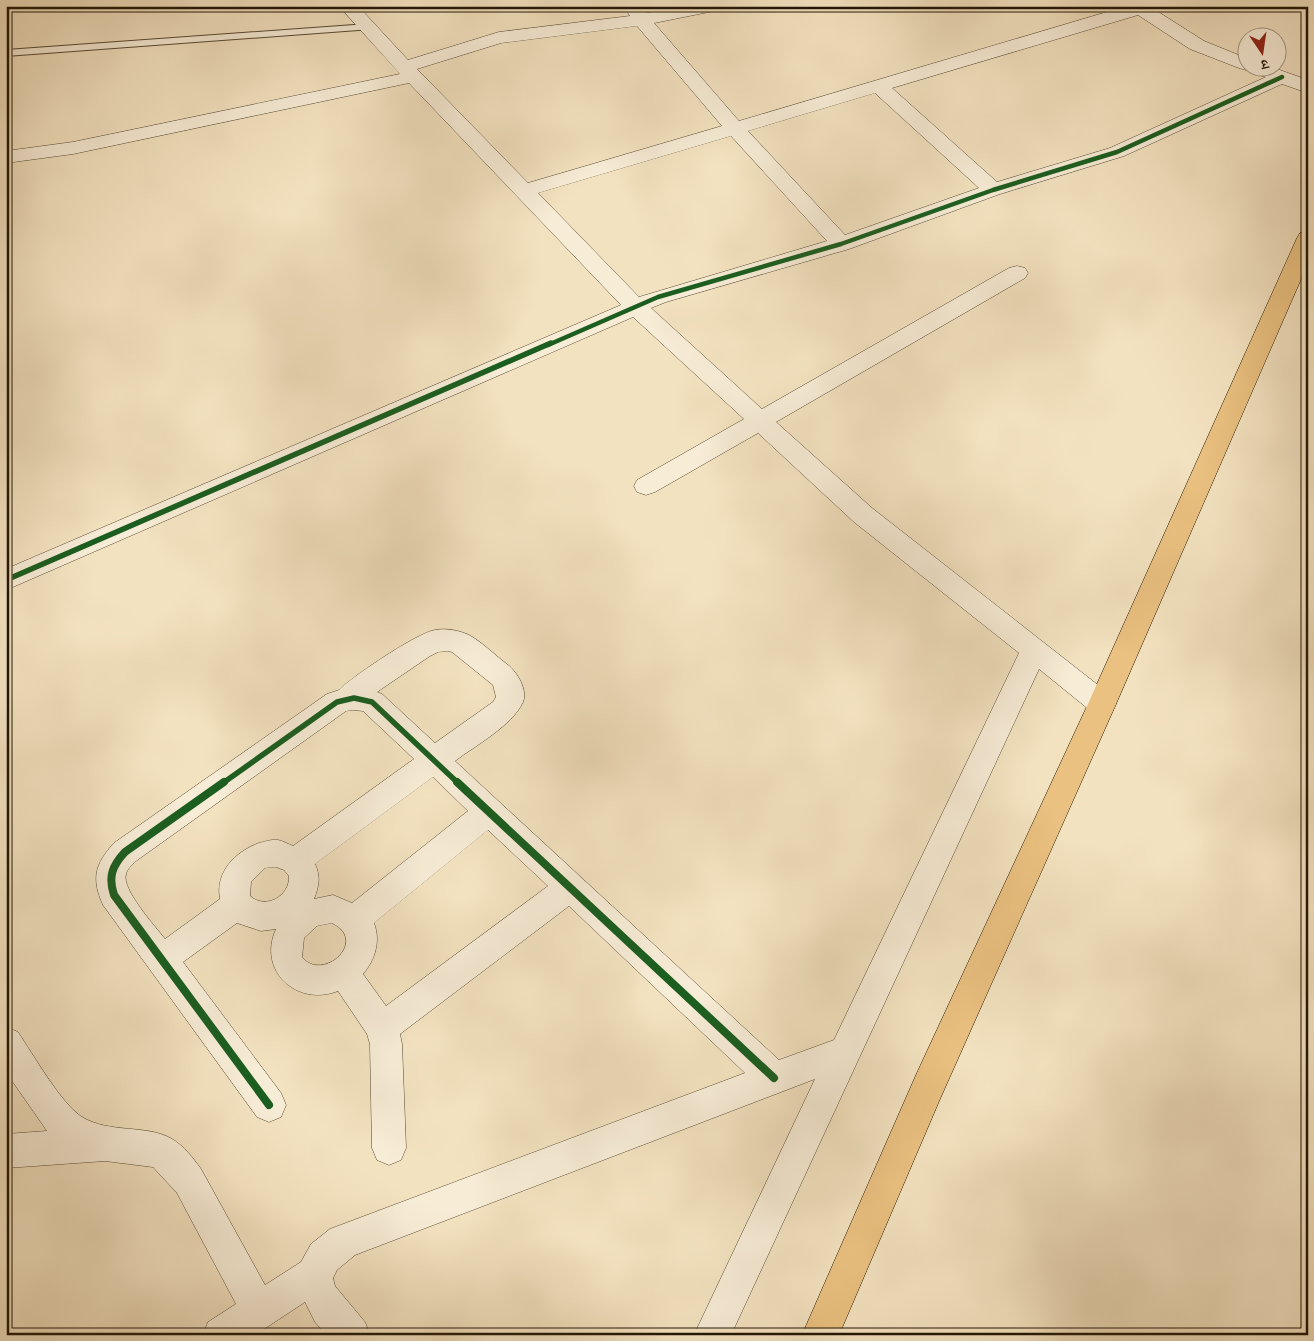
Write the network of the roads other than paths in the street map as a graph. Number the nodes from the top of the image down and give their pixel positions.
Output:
1 (348, 6) edge
2 (714, 6) edge
3 (1138, 7) edge
4 (637, 13) edge
5 (368, 28) junction
6 (6, 53) edge
7 (1236, 60) edge
8 (408, 72) junction
9 (1280, 78) edge
10 (1285, 78) edge
11 (879, 86) junction
12 (1308, 87) edge
13 (734, 128) junction
14 (6, 157) edge
15 (993, 190) junction
16 (523, 191) junction
17 (1308, 238) edge
18 (841, 244) junction
19 (1017, 272) dead end
20 (635, 306) junction
21 (760, 422) junction
22 (646, 486) dead end
23 (6, 580) edge
24 (1034, 650) junction
25 (349, 697) junction
26 (1102, 704) junction
27 (437, 760) junction
28 (490, 810) junction
29 (297, 860) junction
30 (571, 887) junction
31 (238, 904) junction
32 (355, 919) junction
33 (162, 960) junction
34 (344, 973) junction
35 (382, 1028) junction
36 (6, 1043) edge
37 (846, 1051) junction
38 (774, 1078) junction
39 (270, 1105) dead end
40 (109, 1145) junction
41 (389, 1148) dead end
42 (6, 1151) edge
43 (314, 1275) junction
44 (259, 1310) junction
45 (220, 1335) edge
46 (352, 1335) edge
47 (712, 1335) edge
48 (820, 1335) edge

1 - 5 street
2 - 4 street
3 - 7 street
3 - 11 street
4 - 8 street
4 - 13 street
5 - 6 lane
5 - 8 street
8 - 14 street
8 - 16 street
9 - 15 street
10 - 12 street
11 - 13 street
11 - 15 street
13 - 16 street
13 - 18 street
15 - 18 street
16 - 20 street
17 - 26 main road
18 - 20 street
19 - 21 street
20 - 21 street
20 - 23 street
21 - 22 street
21 - 24 street
24 - 26 street
24 - 37 street
25 - 27 street
25 - 27 street
25 - 33 street
26 - 48 main road
27 - 28 street
27 - 29 street
28 - 30 street
28 - 32 street
29 - 31 street
29 - 31 street
30 - 35 street
30 - 38 street
31 - 33 street
32 - 34 street
32 - 34 street
33 - 39 street
34 - 35 street
35 - 41 street
36 - 40 street
37 - 38 street
37 - 47 street
38 - 43 street
40 - 42 street
40 - 44 street
43 - 44 street
43 - 46 street
44 - 45 street

